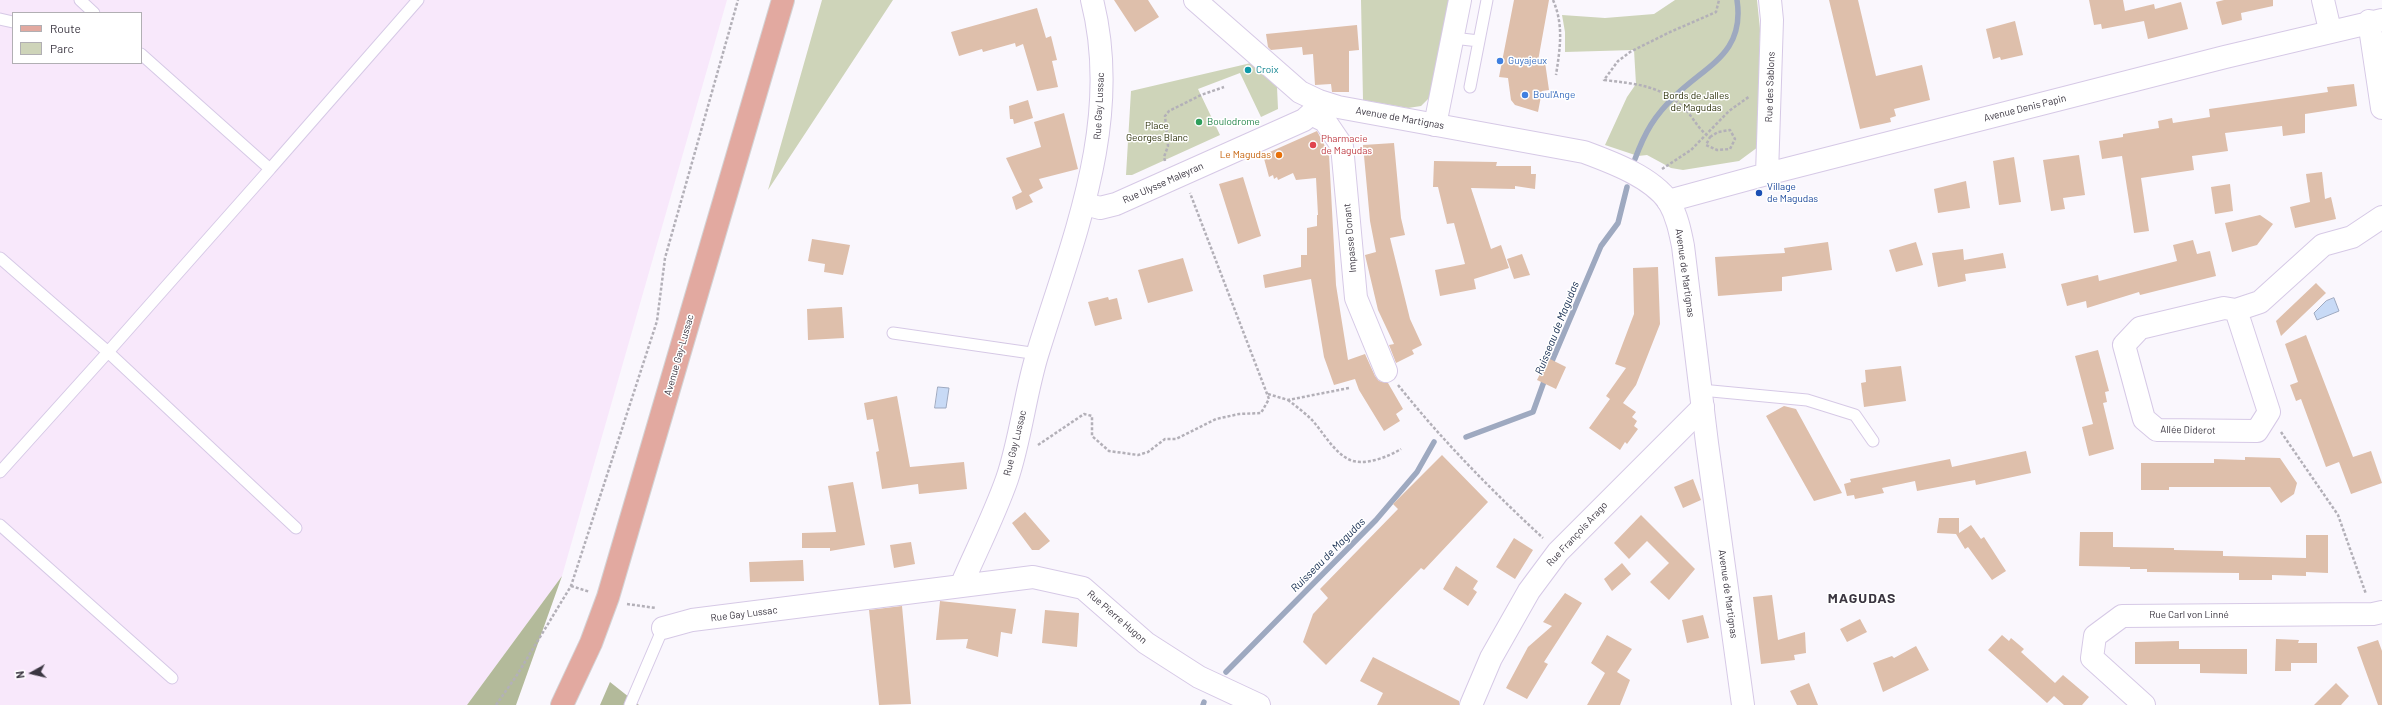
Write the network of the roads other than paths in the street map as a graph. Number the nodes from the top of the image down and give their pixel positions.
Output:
1 (80, 0) edge
2 (418, 0) edge
3 (783, 0) edge
4 (1092, 0) edge
5 (1195, 0) edge
6 (1460, 0) edge
7 (1487, 0) edge
8 (1770, 0) edge
9 (2323, 0) edge
10 (90, 12) edge
11 (0, 19) edge
12 (2376, 20) edge
13 (12, 22) edge
14 (2330, 30) junction
15 (1453, 38) junction
16 (1479, 41) junction
17 (142, 55) edge
18 (1470, 87) dead end
19 (1315, 108) junction
20 (2382, 108) edge
21 (1435, 124) junction
22 (270, 169) junction
23 (1767, 174) junction
24 (1668, 201) junction
25 (1085, 204) junction
26 (2382, 217) edge
27 (0, 258) edge
28 (2236, 310) junction
29 (893, 333) dead end
30 (108, 352) junction
31 (1038, 354) junction
32 (1386, 371) road end
33 (1702, 398) junction
34 (1873, 441) dead end
35 (0, 472) edge
36 (0, 525) edge
37 (296, 528) dead end
38 (961, 586) junction
39 (2377, 613) edge
40 (663, 619) joint
41 (172, 678) dead end
42 (562, 705) edge
43 (630, 705) edge
44 (1259, 705) edge
45 (1471, 705) edge
46 (1743, 705) edge
47 (2144, 705) edge

1 - 10 lane
2 - 22 lane
3 - 42 main road, Avenue Gay-Lussac
4 - 25 street, Rue Gay Lussac
5 - 19 street, Avenue de Martignas
6 - 15 street
7 - 16 lane
8 - 23 street, Rue des Sablons
9 - 14 street
11 - 13 lane
12 - 14 street, Avenue Denis Papin
12 - 20 street
14 - 23 street, Avenue Denis Papin
15 - 16 lane
15 - 21 street
16 - 18 lane
17 - 22 lane
19 - 21 street, Avenue de Martignas
19 - 25 street, Rue Ulysse Maleyran
19 - 32 street, Impasse Donant
21 - 24 street, Avenue de Martignas
22 - 30 lane
23 - 24 street, Avenue Denis Papin
24 - 33 street, Avenue de Martignas
25 - 31 street, Rue Gay Lussac
26 - 28 street, Allée Diderot
27 - 30 lane
28 - 28 street, Allée Diderot
29 - 31 lane
30 - 35 lane
30 - 37 lane
31 - 38 street, Rue Gay Lussac
33 - 34 lane
33 - 45 street, Rue François Arago
33 - 46 street, Avenue de Martignas
36 - 41 lane
38 - 40 street, Rue Gay Lussac
38 - 44 street, Rue Pierre Hugon
39 - 47 street, Rue Carl von Linné
40 - 43 lane

